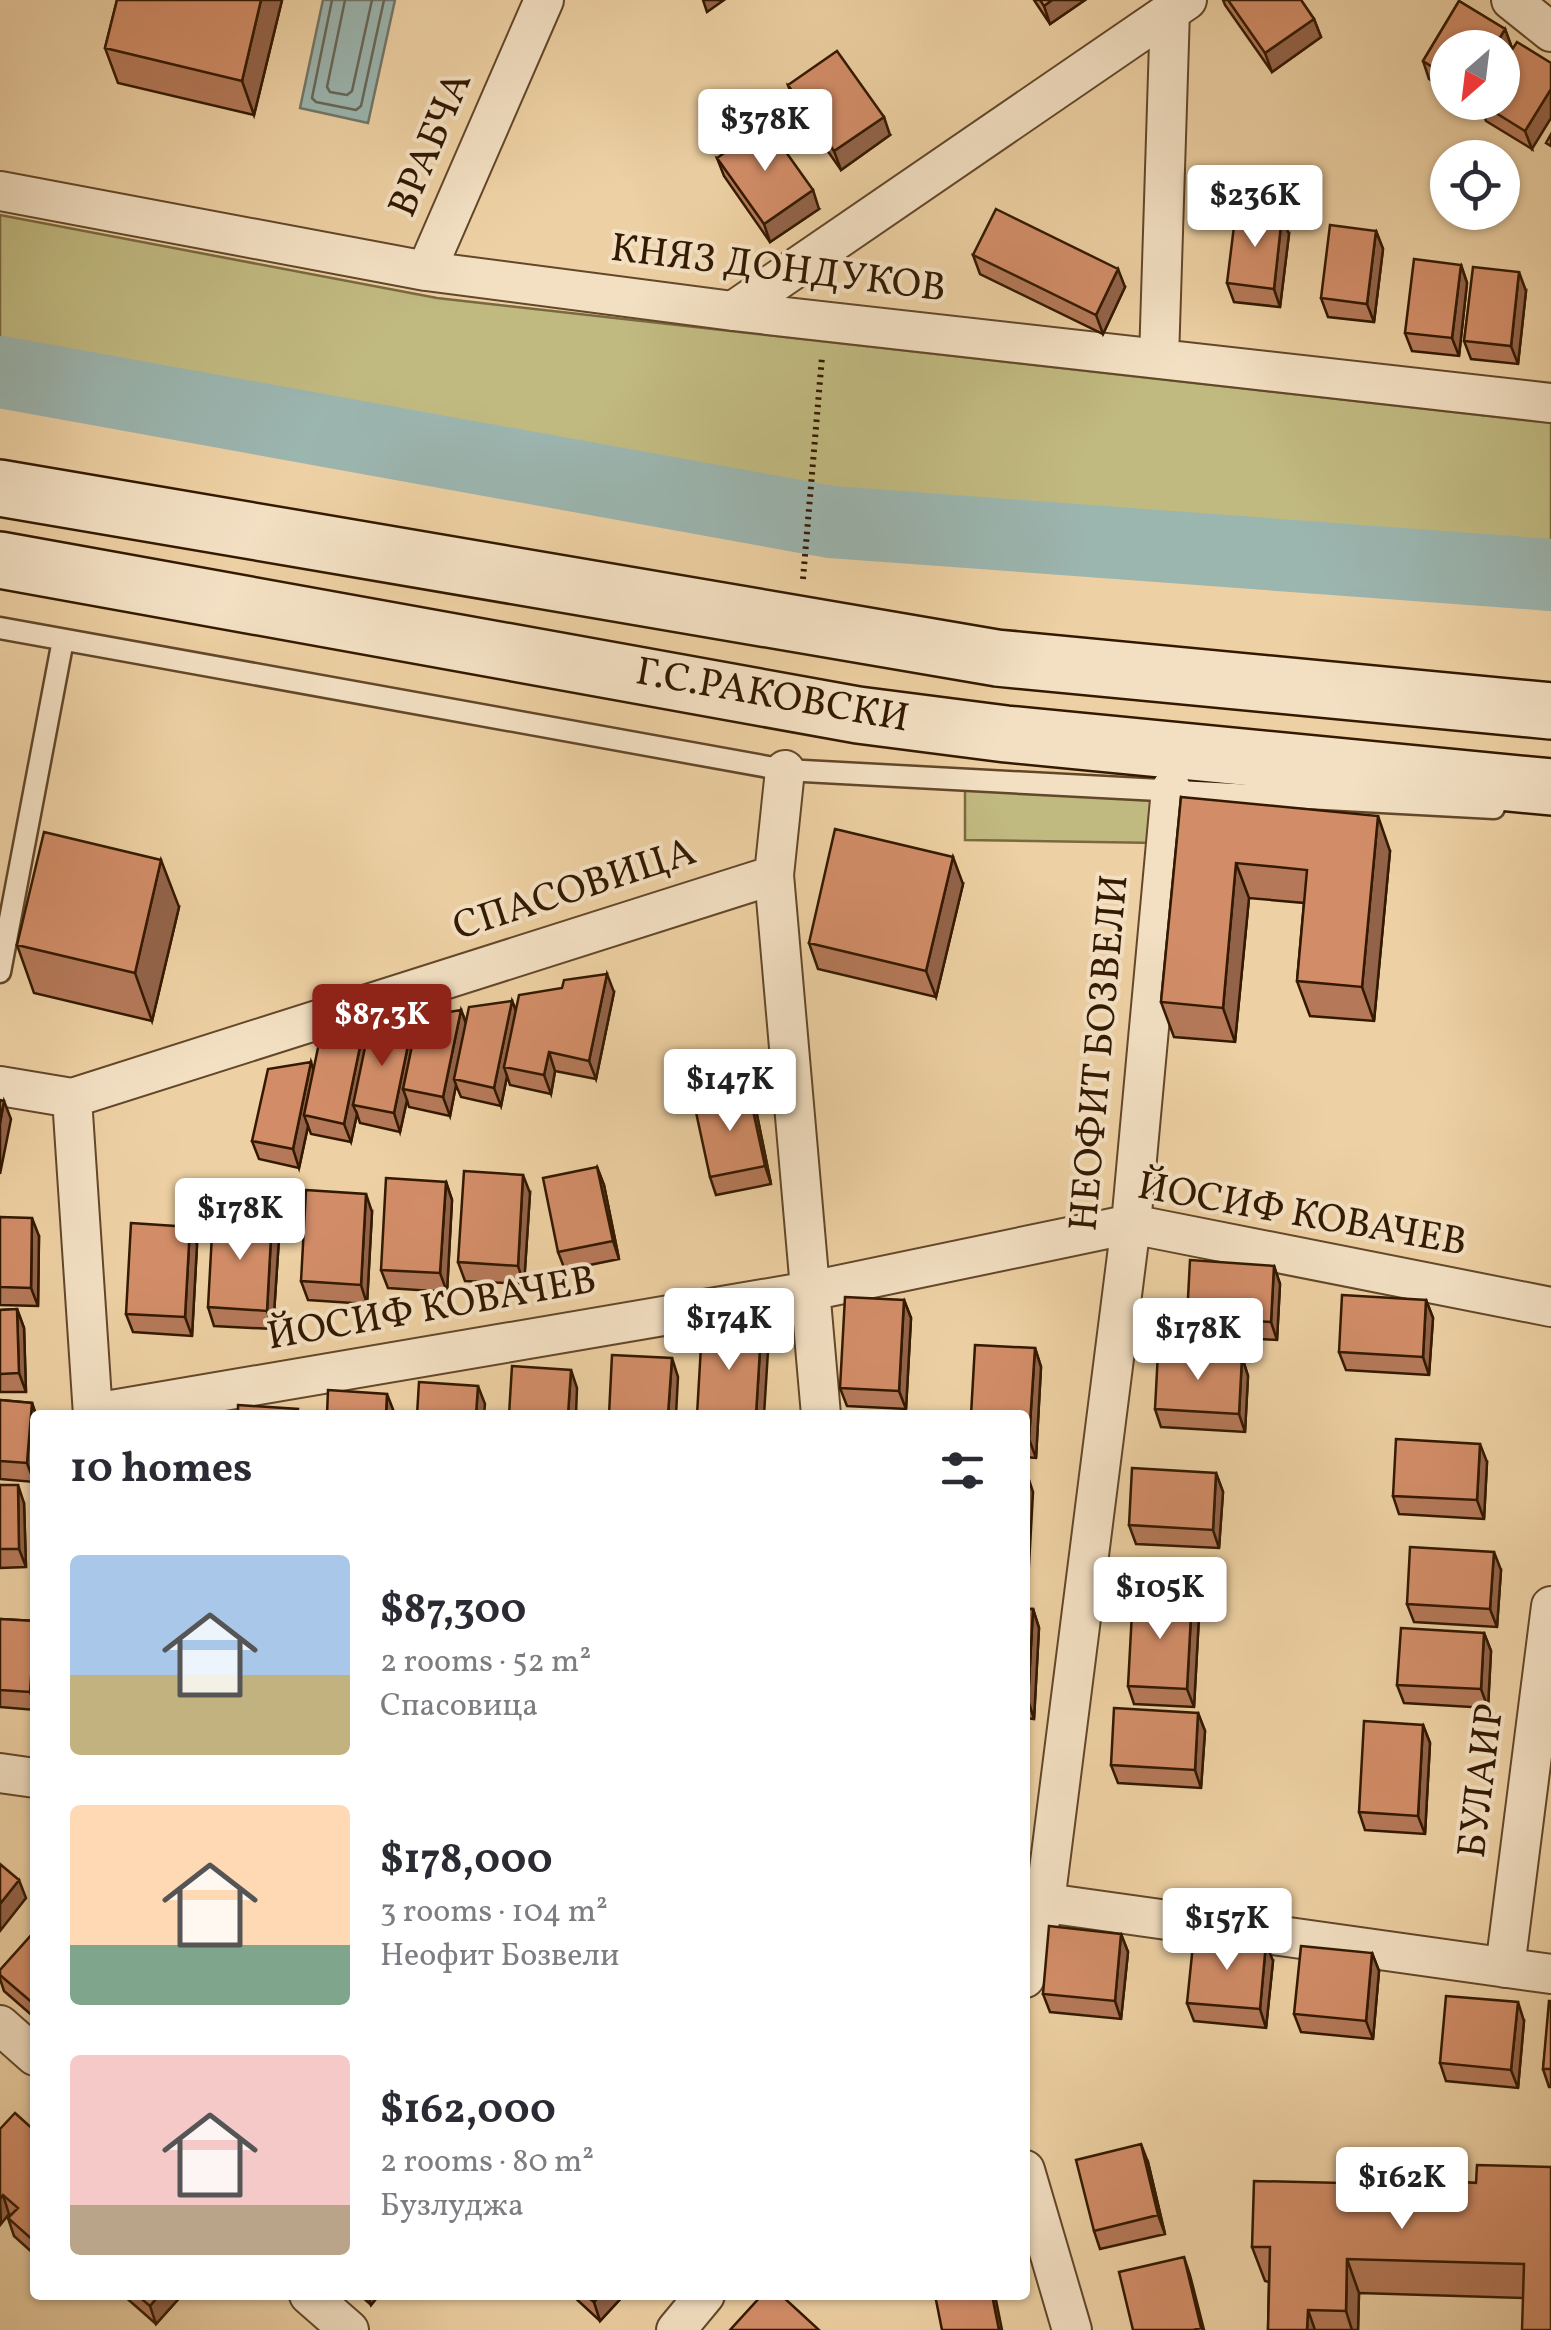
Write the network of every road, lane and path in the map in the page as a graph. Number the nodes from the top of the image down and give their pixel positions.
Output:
1 (544, 0) edge
2 (1510, 0) edge
3 (1178, 6) edge
4 (1551, 32) edge
5 (0, 191) edge
6 (426, 271) junction
7 (733, 312) junction
8 (825, 321) junction
9 (1159, 359) junction
10 (1551, 403) edge
11 (0, 488) edge
12 (0, 560) edge
13 (803, 581) dead end
14 (0, 628) edge
15 (63, 640) junction
16 (1551, 710) edge
17 (785, 770) junction
18 (1171, 789) junction
19 (1532, 798) edge
20 (774, 876) junction
21 (0, 972) edge
22 (0, 1086) edge
23 (72, 1098) junction
24 (1131, 1224) junction
25 (810, 1291) junction
26 (1551, 1307) edge
27 (94, 1410) edge
28 (117, 1410) edge
29 (821, 1410) edge
30 (1551, 1606) edge
31 (0, 1773) edge
32 (30, 1777) edge
33 (1035, 1901) edge
34 (1030, 1940) edge
35 (1505, 1968) junction
36 (1551, 1974) edge
37 (0, 2025) edge
38 (30, 2052) edge
39 (1030, 2187) edge
40 (315, 2300) edge
41 (700, 2300) edge
42 (349, 2330) edge
43 (676, 2330) edge
44 (1072, 2330) edge

1 - 6 street, ВРАБЧА
2 - 4 street
3 - 7 street
3 - 9 street
5 - 6 street, КНЯЗ ДОНДУКОВ
6 - 7 street, КНЯЗ ДОНДУКОВ
7 - 8 street, КНЯЗ ДОНДУКОВ
8 - 9 street, КНЯЗ ДОНДУКОВ
8 - 13 path
9 - 10 street, КНЯЗ ДОНДУКОВ
11 - 16 street, Г.С.РАКОВСКИ
12 - 19 street, Г.С.РАКОВСКИ
14 - 15 lane
15 - 17 lane
15 - 21 lane
17 - 18 lane
17 - 20 street
18 - 19 lane
18 - 24 street, НЕОФИТ БОЗВЕЛИ
20 - 23 street, СПАСОВИЦА
20 - 25 street
22 - 23 street, СПАСОВИЦА
23 - 27 street
24 - 25 street, ЙОСИФ КОВАЧЕВ
24 - 26 street, ЙОСИФ КОВАЧЕВ
24 - 33 street, НЕОФИТ БОЗВЕЛИ
25 - 28 street, ЙОСИФ КОВАЧЕВ
25 - 29 street
30 - 35 street, БУЛАИР
31 - 32 street
33 - 34 street, НЕОФИТ БОЗВЕЛИ
33 - 35 street
35 - 36 street
37 - 38 street
39 - 44 street
40 - 42 street
41 - 43 street

